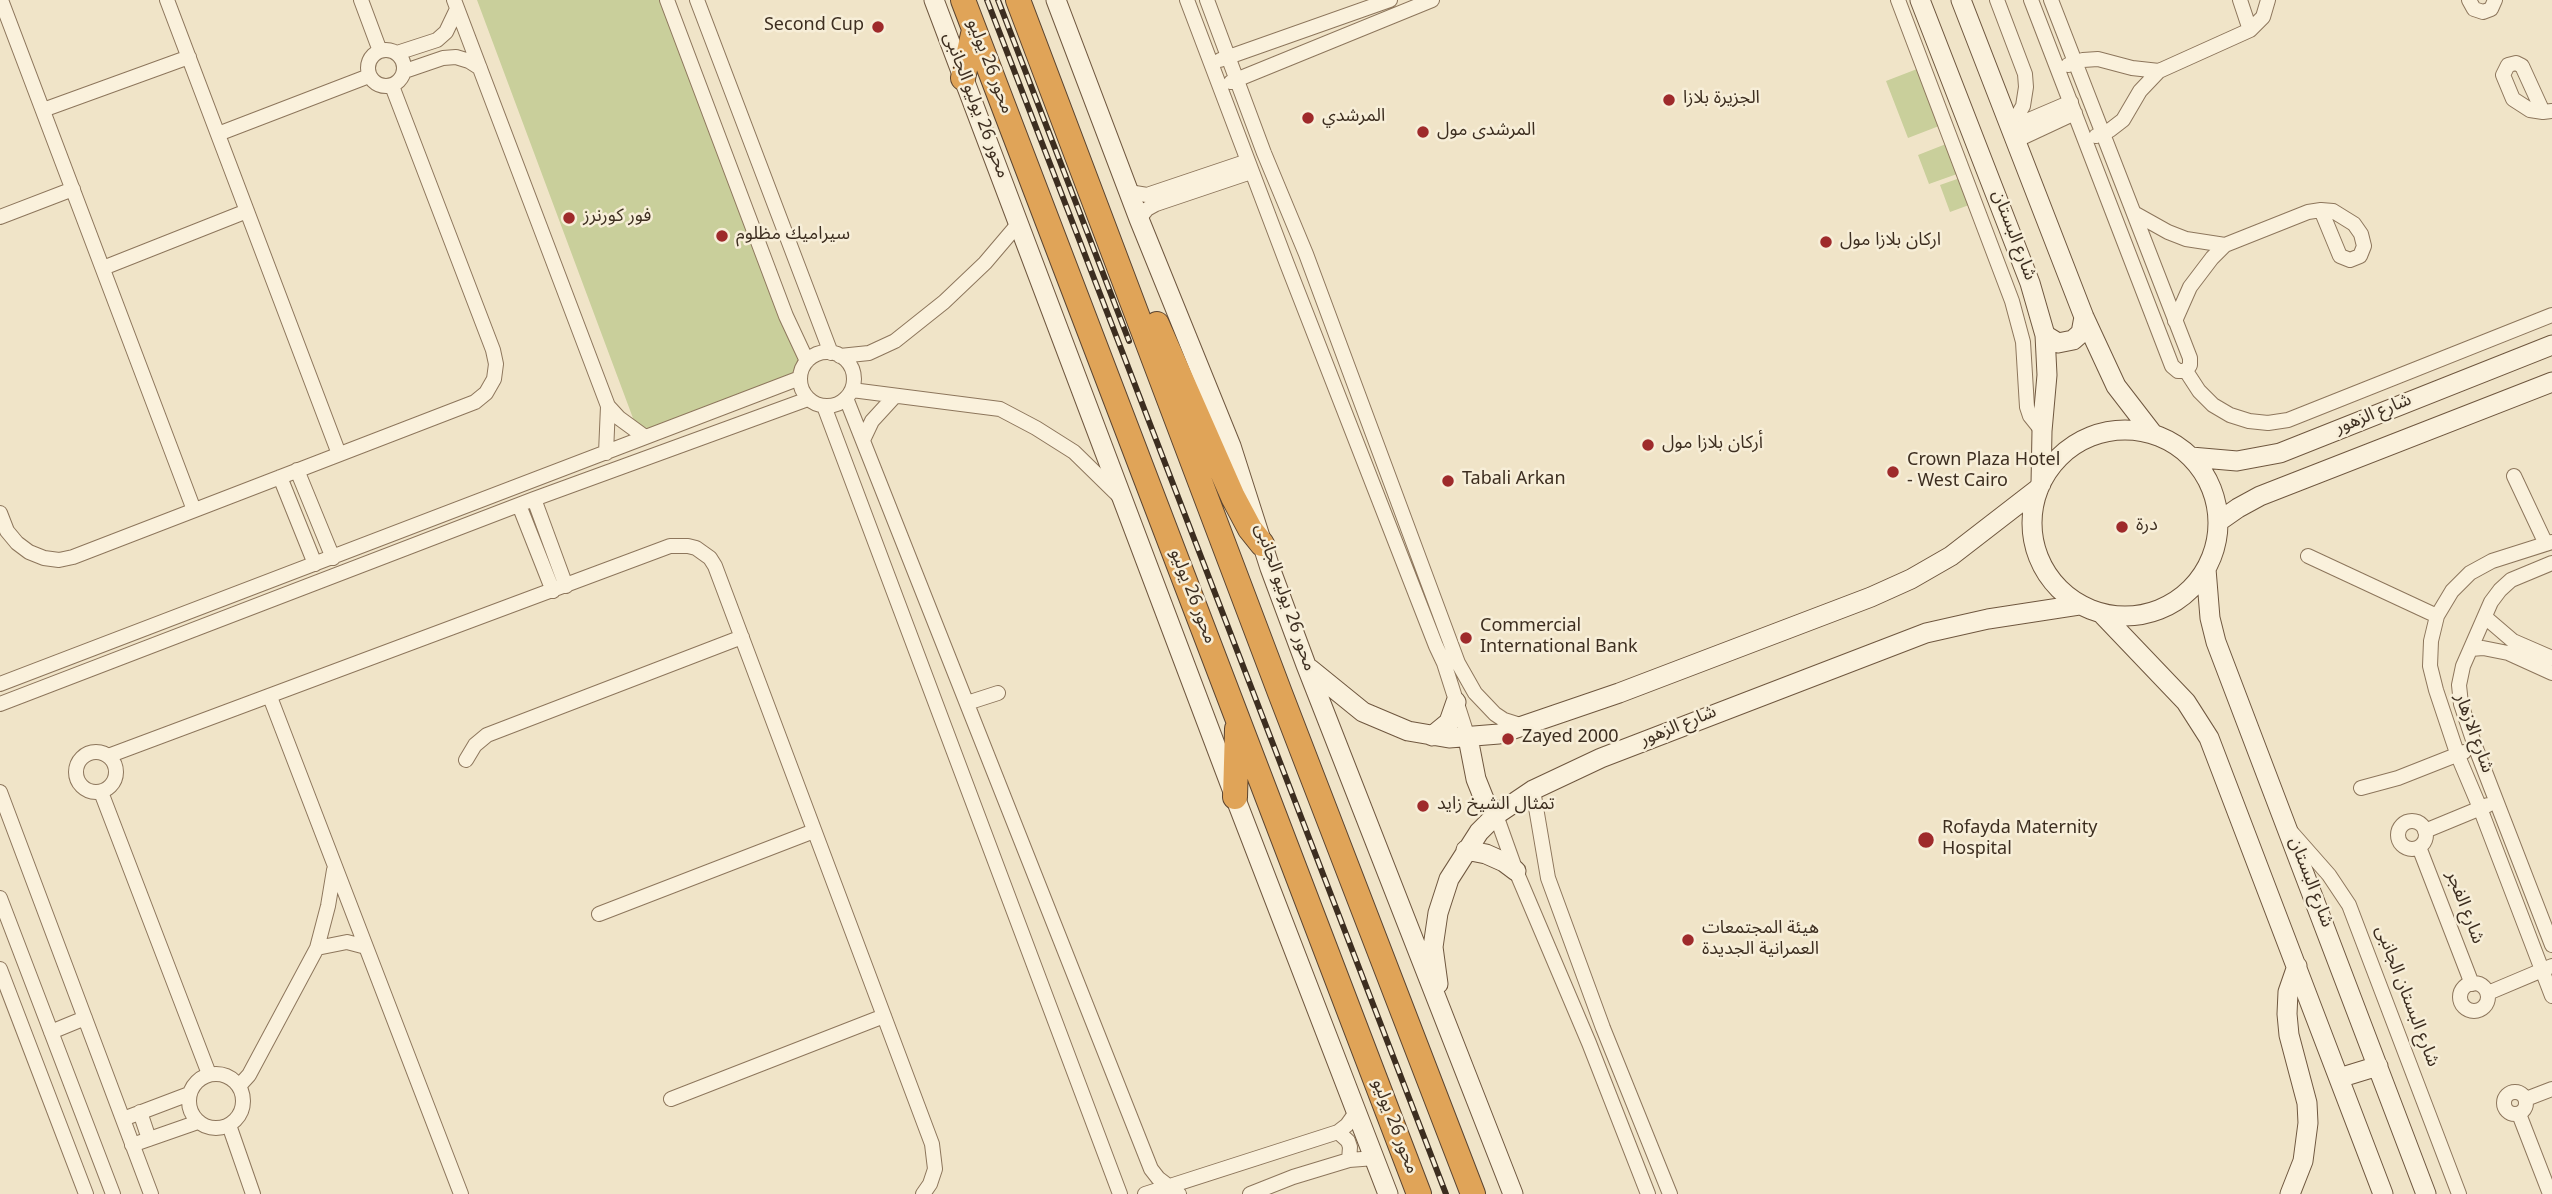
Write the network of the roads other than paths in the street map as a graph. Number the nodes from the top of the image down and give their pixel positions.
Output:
1 (1, 0) edge
2 (167, 0) edge
3 (361, 0) edge
4 (667, 0) edge
5 (697, 0) edge
6 (934, 0) edge
7 (963, 0) edge
8 (1018, 0) edge
9 (1056, 0) edge
10 (1187, 0) edge
11 (1207, 0) edge
12 (1391, 0) edge
13 (1431, 0) edge
14 (1898, 0) edge
15 (1920, 0) edge
16 (1961, 0) edge
17 (1997, 0) edge
18 (2031, 0) edge
19 (2051, 0) edge
20 (2240, 0) edge
21 (2268, 0) edge
22 (2469, 0) edge
23 (2495, 0) edge
24 (455, 5) edge
25 (974, 30) junction
26 (2250, 30) junction
27 (436, 40) junction
28 (1272, 42) junction
29 (380, 51) junction
30 (397, 54) junction
31 (189, 57) junction
32 (1229, 57) junction
33 (443, 58) junction
34 (1280, 62) junction
35 (2075, 62) junction
36 (1211, 64) junction
37 (480, 68) junction
38 (2058, 70) junction
39 (405, 71) junction
40 (2158, 71) junction
41 (369, 76) junction
42 (963, 78) junction
43 (1237, 80) junction
44 (392, 86) junction
45 (1220, 87) junction
46 (2073, 108) junction
47 (43, 110) junction
48 (2012, 132) junction
49 (218, 134) junction
50 (2103, 134) junction
51 (2085, 140) junction
52 (1250, 167) junction
53 (73, 189) junction
54 (1129, 192) junction
55 (2321, 210) dead end
56 (247, 211) junction
57 (2134, 213) junction
58 (0, 217) edge
59 (1139, 219) junction
60 (1019, 223) junction
61 (1110, 242) junction
62 (2225, 245) junction
63 (1309, 264) junction
64 (103, 268) junction
65 (1290, 272) junction
66 (2552, 315) edge
67 (2084, 317) junction
68 (2175, 321) junction
69 (2045, 335) junction
70 (2552, 345) edge
71 (836, 354) junction
72 (807, 361) junction
73 (2186, 371) junction
74 (800, 378) junction
75 (2552, 382) edge
76 (849, 394) junction
77 (755, 395) junction
78 (894, 397) junction
79 (808, 399) junction
80 (608, 406) junction
81 (824, 406) junction
82 (762, 416) junction
83 (2042, 431) junction
84 (2153, 434) junction
85 (645, 437) junction
86 (863, 440) junction
87 (606, 453) junction
88 (339, 454) junction
89 (2191, 457) junction
90 (297, 470) junction
91 (2514, 476) dead end
92 (280, 477) junction
93 (2040, 486) junction
94 (534, 499) junction
95 (1125, 502) junction
96 (519, 505) junction
97 (194, 510) junction
98 (0, 513) edge
99 (2218, 523) junction
100 (396, 533) junction
101 (2549, 543) edge
102 (1262, 544) junction
103 (404, 549) junction
104 (2308, 556) dead end
105 (332, 558) junction
106 (2552, 563) edge
107 (315, 564) junction
108 (2206, 569) junction
109 (268, 583) junction
110 (559, 588) junction
111 (275, 599) junction
112 (2079, 604) junction
113 (2102, 614) junction
114 (2437, 616) junction
115 (2485, 617) junction
116 (742, 637) junction
117 (2471, 649) junction
118 (2552, 658) edge
119 (1306, 665) junction
120 (2552, 673) edge
121 (0, 684) edge
122 (998, 693) dead end
123 (270, 697) junction
124 (1456, 702) junction
125 (967, 703) junction
126 (0, 704) edge
127 (1237, 718) junction
128 (1523, 726) junction
129 (1432, 736) junction
130 (1468, 738) junction
131 (2475, 746) junction
132 (108, 756) junction
133 (2458, 756) junction
134 (466, 760) dead end
135 (2361, 788) dead end
136 (1533, 790) junction
137 (0, 792) edge
138 (101, 792) junction
139 (1235, 797) junction
140 (2497, 801) junction
141 (2480, 808) junction
142 (1496, 815) junction
143 (2289, 829) junction
144 (814, 831) junction
145 (2425, 831) junction
146 (2419, 847) junction
147 (1465, 850) junction
148 (334, 865) junction
149 (1516, 871) junction
150 (0, 898) edge
151 (599, 914) dead end
152 (2552, 945) edge
153 (366, 947) junction
154 (317, 948) junction
155 (2297, 966) junction
156 (2547, 968) edge
157 (0, 969) edge
158 (2472, 984) junction
159 (1590, 991) junction
160 (2488, 993) junction
161 (2552, 996) edge
162 (1570, 998) junction
163 (1441, 1014) junction
164 (884, 1016) junction
165 (85, 1018) junction
166 (51, 1031) junction
167 (2378, 1066) junction
168 (209, 1074) junction
169 (2339, 1078) junction
170 (239, 1086) junction
171 (2552, 1089) edge
172 (189, 1094) junction
173 (671, 1099) dead end
174 (2526, 1099) junction
175 (1357, 1111) junction
176 (139, 1112) junction
177 (2519, 1114) junction
178 (123, 1119) junction
179 (198, 1122) junction
180 (229, 1125) junction
181 (1338, 1132) junction
182 (149, 1139) junction
183 (132, 1145) junction
184 (1375, 1158) junction
185 (1349, 1160) junction
186 (1668, 1188) edge
187 (1174, 1190) edge
188 (1647, 1192) edge
189 (86, 1194) edge
190 (113, 1194) edge
191 (151, 1194) edge
192 (253, 1194) edge
193 (461, 1194) edge
194 (923, 1194) edge
195 (1121, 1194) edge
196 (1145, 1194) edge
197 (1250, 1194) edge
198 (1388, 1194) edge
199 (1419, 1194) edge
200 (1473, 1194) edge
201 (1513, 1194) edge
202 (2290, 1194) edge
203 (2382, 1194) edge
204 (2426, 1194) edge
205 (2459, 1194) edge
206 (2550, 1194) edge

1 - 47 street
2 - 31 street
3 - 29 street
4 - 72 street
5 - 71 street
6 - 42 main road, محور 26 يوليو الجانبى
7 - 25 highway, محور 26 يوليو
8 - 61 highway
9 - 54 main road, محور 26 يوليو الجانبى
10 - 36 street
11 - 32 street
12 - 28 street
13 - 34 street
14 - 83 street
15 - 69 main road, شارع البستان
16 - 48 main road
17 - 48 street
18 - 38 street
19 - 35 street
20 - 26 street
21 - 26 street
22 - 23 street
24 - 27 street
24 - 37 street
25 - 42 highway
25 - 127 highway, محور 26 يوليو
26 - 40 street
27 - 30 street
27 - 33 street
28 - 32 street
28 - 34 street
29 - 30 street
29 - 41 street
30 - 39 street
31 - 47 street
31 - 49 street
32 - 36 street
32 - 43 street
33 - 37 street
33 - 39 street
34 - 43 street
35 - 38 street
35 - 40 street
35 - 50 street
36 - 45 street
37 - 80 street
38 - 46 street
39 - 44 street
40 - 50 street
41 - 44 street
41 - 49 street
42 - 60 main road, محور 26 يوليو الجانبى
43 - 45 street
43 - 63 street
44 - 88 street
45 - 52 street
46 - 48 street
46 - 51 street
47 - 53 street
48 - 67 main road
49 - 56 street
50 - 51 street
50 - 57 street
51 - 73 street
52 - 54 street
52 - 59 street
52 - 65 street
53 - 58 street
53 - 64 street
54 - 59 main road, محور 26 يوليو الجانبى
55 - 62 street
56 - 64 street
56 - 88 street
57 - 62 street
57 - 68 street
59 - 102 main road, محور 26 يوليو الجانبى
60 - 71 street
60 - 95 main road, محور 26 يوليو الجانبى
61 - 102 highway
61 - 200 highway
62 - 68 street
63 - 65 street
63 - 128 street
64 - 97 street
65 - 124 street
66 - 73 street
67 - 69 main road
67 - 84 main road
68 - 73 street
69 - 83 main road, شارع البستان
70 - 89 main road, شارع الزهور
71 - 72 street
71 - 76 street
72 - 74 street
74 - 77 street
74 - 79 street
75 - 99 main road, شارع الزهور
76 - 78 street
76 - 81 street
76 - 86 street
77 - 82 street
77 - 85 street
78 - 86 street
78 - 95 street
79 - 81 street
79 - 82 street
80 - 85 street
80 - 87 street
81 - 195 street
82 - 94 street
83 - 93 main road, شارع البستان
84 - 89 main road
84 - 93 main road
85 - 87 street
86 - 125 street
87 - 100 street
88 - 90 street
89 - 99 main road
90 - 92 street
90 - 105 street
91 - 101 street
92 - 97 street
92 - 107 street
93 - 112 main road
93 - 128 main road
94 - 96 street
94 - 110 street
95 - 139 main road, محور 26 يوليو الجانبى
96 - 103 street
96 - 110 street
97 - 98 street
99 - 108 main road
100 - 103 street
100 - 105 street
101 - 114 street, شارع الازهار
102 - 119 main road, محور 26 يوليو الجانبى
103 - 111 street
104 - 114 street
105 - 107 street
106 - 115 street, شارع الازهار
107 - 109 street
108 - 113 main road
108 - 143 main road, شارع البستان
109 - 111 street
109 - 121 street
110 - 116 street
110 - 123 street
111 - 126 street
112 - 113 main road
112 - 136 main road, شارع الزهور
113 - 155 main road
114 - 133 street, شارع الازهار
115 - 117 street, شارع الازهار
115 - 118 street
116 - 134 street
116 - 144 street
117 - 120 street
117 - 131 street, شارع الازهار
119 - 129 main road
119 - 163 main road, محور 26 يوليو الجانبى
122 - 125 street
123 - 132 street
123 - 148 street
124 - 129 main road
124 - 130 street
125 - 187 street
127 - 139 highway
127 - 199 highway, محور 26 يوليو
128 - 130 main road
129 - 130 main road
130 - 142 main road
131 - 133 street
131 - 140 street, شارع الازهار
132 - 138 street
132 - 138 street
133 - 135 street
133 - 141 street, شارع الازهار
136 - 142 main road, شارع الزهور
136 - 159 street
137 - 165 street
138 - 168 street
139 - 175 main road, محور 26 يوليو الجانبى
140 - 141 street
140 - 152 street, شارع الازهار
141 - 145 street
141 - 156 street, شارع الازهار
142 - 147 main road, شارع الزهور
142 - 149 street
143 - 167 main road, شارع البستان
143 - 205 street, شارع البستان الجانبى
144 - 151 street
144 - 164 street
145 - 146 street
145 - 146 street
146 - 158 street, شارع الفجر
147 - 149 main road
147 - 163 main road, شارع الزهور
148 - 153 street
148 - 154 street
149 - 162 street
150 - 166 street
153 - 154 street
153 - 193 street
154 - 170 street
155 - 169 main road
155 - 202 main road
156 - 160 street
156 - 161 street, شارع الازهار
157 - 189 street
158 - 160 street
158 - 160 street
159 - 162 street
159 - 186 street
162 - 188 street
163 - 201 main road, محور 26 يوليو الجانبى
164 - 173 street
164 - 194 street
165 - 166 street
165 - 178 street
166 - 190 street
167 - 169 main road
167 - 204 main road, شارع البستان
168 - 170 street
168 - 172 street
169 - 203 main road
170 - 180 street
171 - 174 street
172 - 176 street
172 - 179 street
174 - 177 street
174 - 177 street
175 - 181 street
175 - 184 main road, محور 26 يوليو الجانبى
176 - 178 street
176 - 182 street
177 - 206 street
178 - 183 street
179 - 180 street
179 - 182 street
180 - 192 street
181 - 185 street
181 - 187 street
182 - 183 street
183 - 191 street
184 - 185 street
184 - 198 main road, محور 26 يوليو الجانبى
185 - 197 street
186 - 188 street
187 - 196 street

